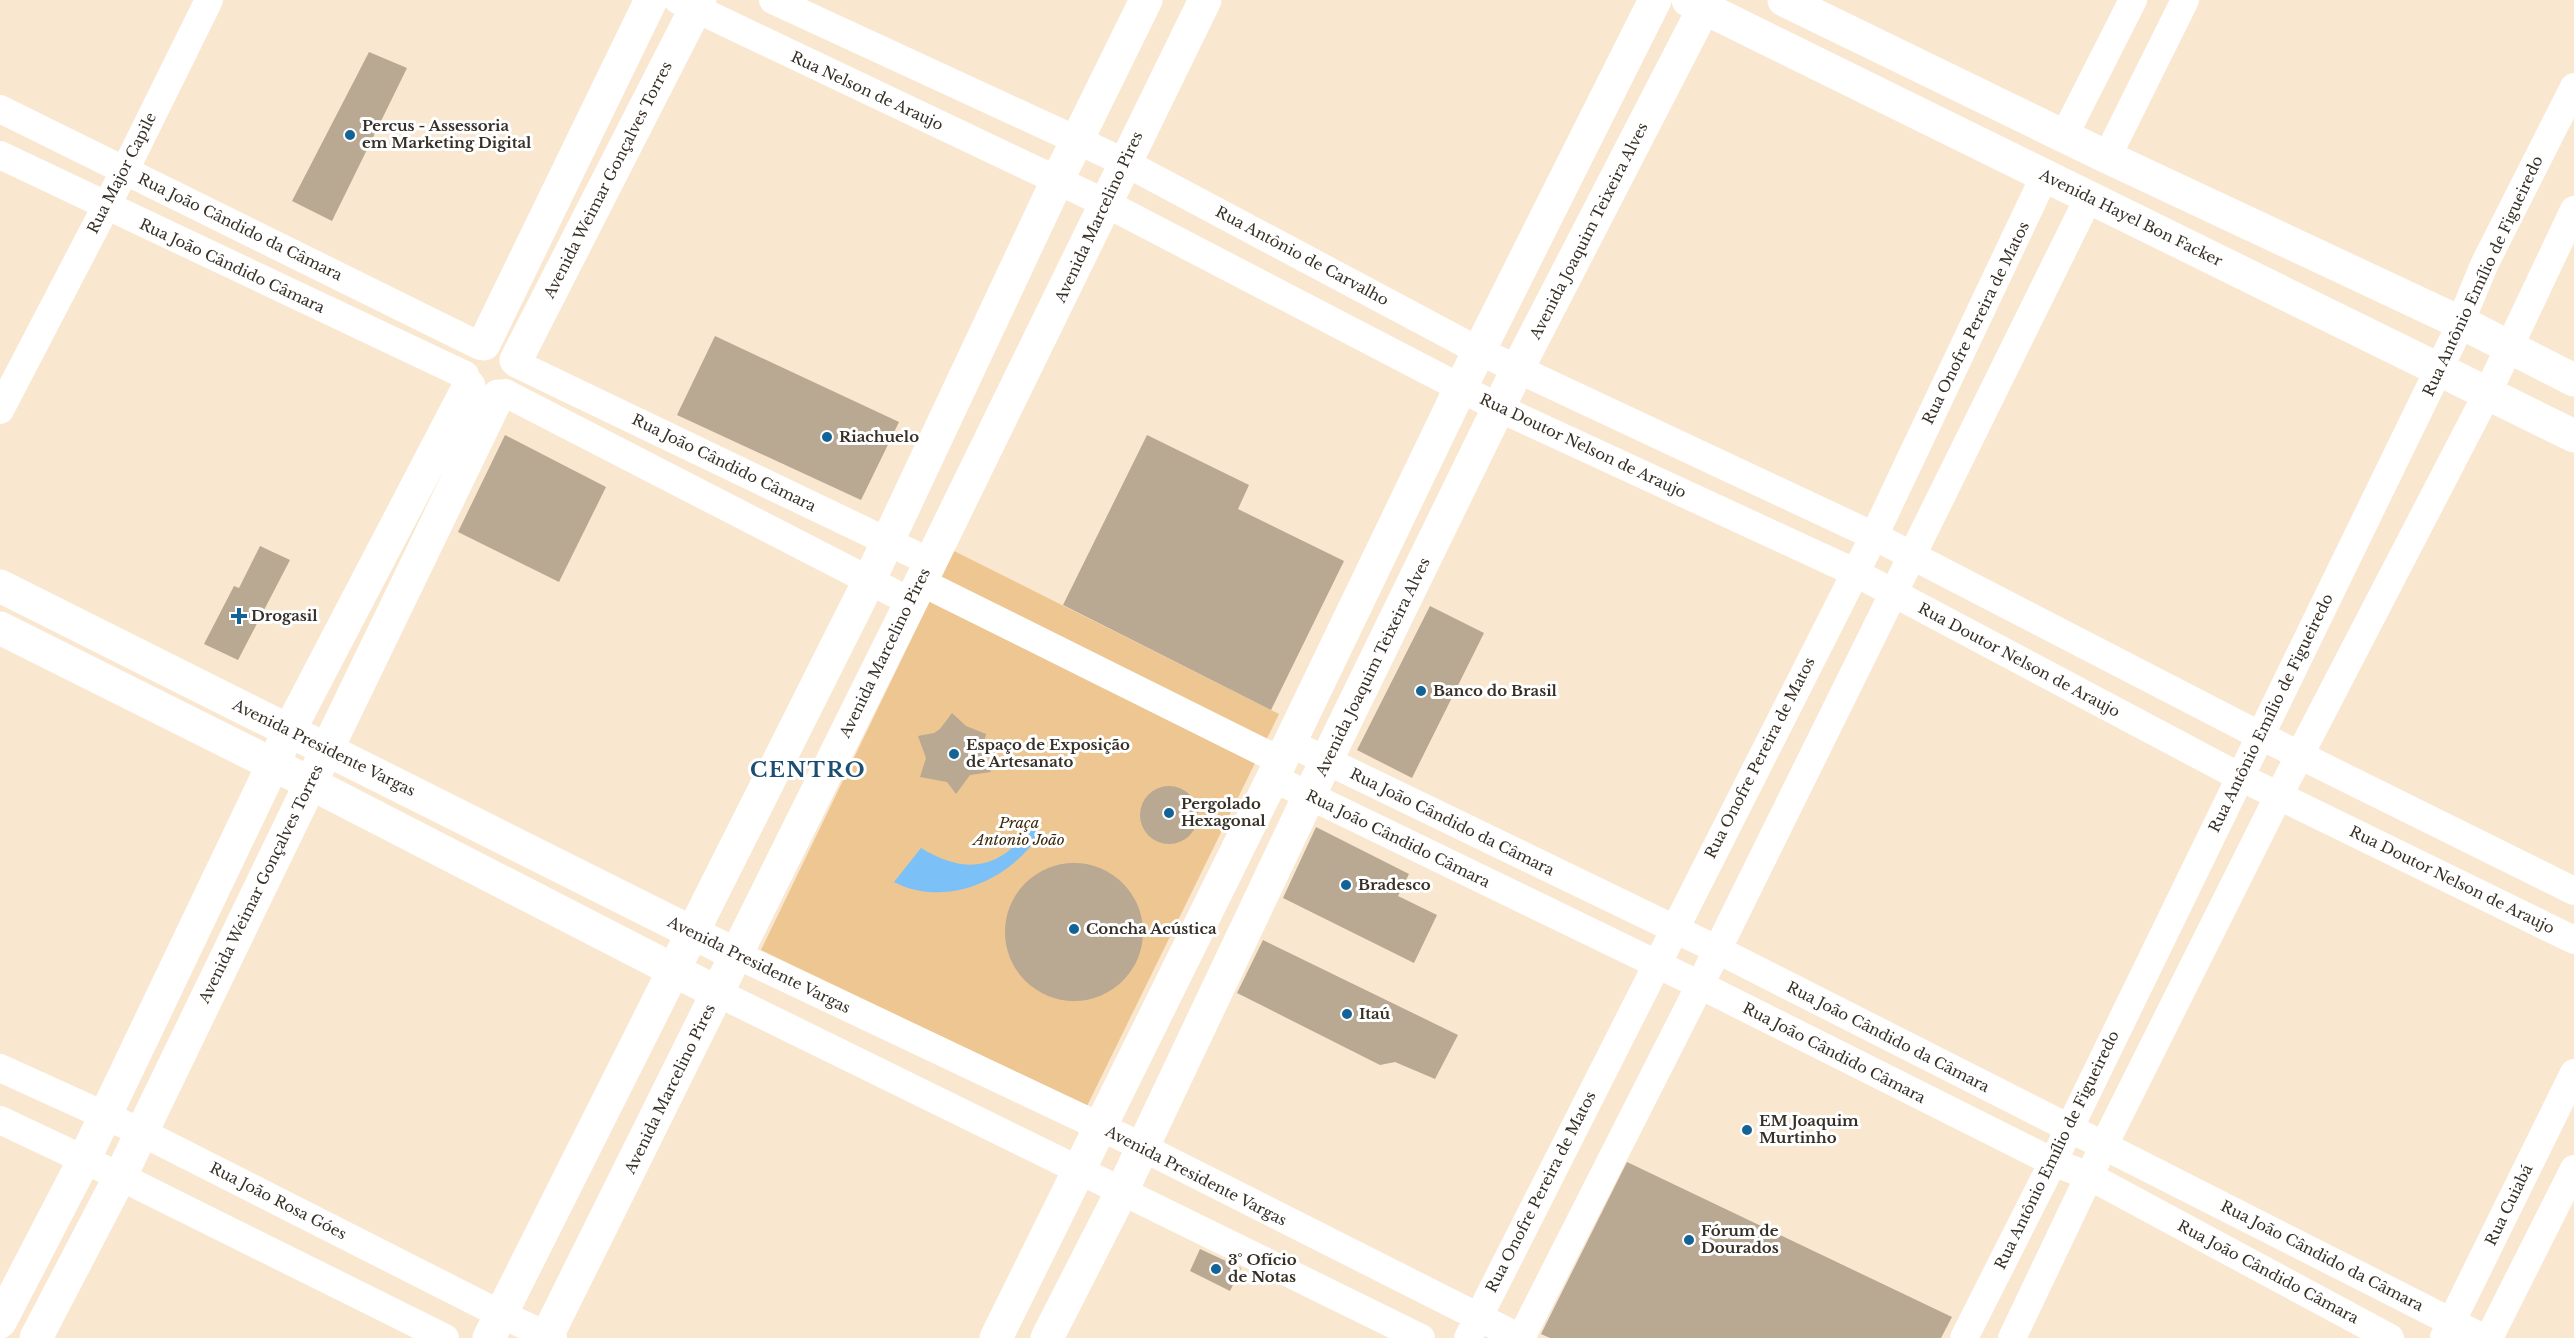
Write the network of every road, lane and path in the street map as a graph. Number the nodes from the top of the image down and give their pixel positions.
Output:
1 (209, 0) edge
2 (651, 0) edge
3 (773, 0) edge
4 (1146, 0) edge
5 (1205, 0) edge
6 (1655, 0) edge
7 (1784, 0) edge
8 (2133, 0) edge
9 (2185, 0) edge
10 (691, 3) edge
11 (1700, 3) edge
12 (2574, 87) edge
13 (0, 109) edge
14 (2064, 136) junction
15 (1079, 141) junction
16 (0, 155) edge
17 (2107, 157) junction
18 (1124, 162) junction
19 (125, 170) junction
20 (2044, 174) junction
21 (1057, 181) junction
22 (2089, 197) junction
23 (1107, 204) junction
24 (106, 207) junction
25 (2574, 210) edge
26 (2461, 323) junction
27 (482, 345) junction
28 (2509, 346) junction
29 (1479, 351) junction
30 (1517, 370) junction
31 (2438, 371) junction
32 (495, 379) junction
33 (2574, 380) edge
34 (1460, 389) junction
35 (2487, 394) junction
36 (1499, 408) junction
37 (0, 410) edge
38 (2574, 435) edge
39 (1874, 536) junction
40 (888, 541) junction
41 (1911, 557) junction
42 (1854, 572) junction
43 (869, 581) junction
44 (921, 582) junction
45 (0, 586) edge
46 (1893, 593) junction
47 (0, 628) edge
48 (289, 730) junction
49 (2259, 735) junction
50 (326, 748) junction
51 (2300, 755) junction
52 (1281, 760) junction
53 (1328, 762) junction
54 (274, 766) junction
55 (2240, 777) junction
56 (309, 783) junction
57 (2279, 795) junction
58 (1309, 796) junction
59 (500, 835) junction
60 (480, 872) junction
61 (2574, 891) edge
62 (1674, 929) junction
63 (693, 933) junction
64 (2574, 940) edge
65 (1716, 949) junction
66 (737, 955) junction
67 (1656, 965) junction
68 (673, 972) junction
69 (1700, 985) junction
70 (718, 993) junction
71 (0, 1068) edge
72 (2574, 1073) edge
73 (103, 1116) junction
74 (0, 1120) edge
75 (1100, 1128) junction
76 (2068, 1129) junction
77 (141, 1132) junction
78 (2104, 1145) junction
79 (1141, 1147) junction
80 (84, 1160) junction
81 (2053, 1162) junction
82 (2574, 1169) edge
83 (1080, 1170) junction
84 (119, 1176) junction
85 (2089, 1176) junction
86 (1122, 1191) junction
87 (0, 1322) edge
88 (494, 1326) edge
89 (1473, 1328) edge
90 (2447, 1330) edge
91 (549, 1337) edge
92 (36, 1338) edge
93 (445, 1338) edge
94 (996, 1338) edge
95 (1047, 1338) edge
96 (1421, 1338) edge
97 (1520, 1338) edge
98 (1964, 1338) edge
99 (2012, 1338) edge
100 (2390, 1338) edge
101 (2483, 1338) edge
102 (2489, 1338) edge

1 - 19 street, Rua Major Capile
2 - 27 main road
3 - 15 street
4 - 15 main road
5 - 18 main road, Avenida Marcelino Pires
6 - 29 main road
7 - 14 main road
8 - 14 street
9 - 17 street
10 - 21 street, Rua Nelson de Araujo
10 - 32 main road, Avenida Weimar Gonçalves Torres
11 - 20 main road, Avenida Hayel Bon Facker
11 - 30 main road, Avenida Joaquim Teixeira Alves
12 - 26 street, Rua Antônio Emílio de Figueiredo
13 - 19 street, Rua João Cândido da Câmara
14 - 17 main road
15 - 18 street, Rua Antônio de Carvalho
15 - 21 main road
16 - 24 street, Rua João Cândido Câmara
17 - 26 main road
18 - 23 main road, Avenida Marcelino Pires
18 - 29 street, Rua Antônio de Carvalho
19 - 24 street, Rua Major Capile
19 - 27 street, Rua João Cândido da Câmara
20 - 22 main road, Avenida Hayel Bon Facker
20 - 39 street, Rua Onofre Pereira de Matos
21 - 23 street, Rua Nelson de Araujo
21 - 40 main road
22 - 31 main road, Avenida Hayel Bon Facker
22 - 41 street
23 - 34 street
23 - 44 main road, Avenida Marcelino Pires
24 - 32 street, Rua João Cândido Câmara
24 - 37 street, Rua Major Capile
25 - 28 street
26 - 28 main road
26 - 31 street, Rua Antônio Emílio de Figueiredo
27 - 32 main road
28 - 33 main road
28 - 35 street
29 - 30 street
29 - 34 main road
30 - 36 main road, Avenida Joaquim Teixeira Alves
30 - 39 street
31 - 35 main road, Avenida Hayel Bon Facker
31 - 49 street, Rua Antônio Emílio de Figueiredo
32 - 40 street, Rua João Cândido Câmara
32 - 43 street, Rua João Cândido Câmara
32 - 48 main road, Avenida Weimar Gonçalves Torres
32 - 50 main road, Avenida Weimar Gonçalves Torres
34 - 36 street, Rua Doutor Nelson de Araujo
34 - 52 main road
35 - 38 main road, Avenida Hayel Bon Facker
35 - 51 street
36 - 42 street, Rua Doutor Nelson de Araujo
36 - 53 main road, Avenida Joaquim Teixeira Alves
39 - 41 street
39 - 42 street, Rua Onofre Pereira de Matos
40 - 43 main road
40 - 44 street, Rua João Cândido Câmara
41 - 46 street
41 - 49 street
42 - 46 street, Rua Doutor Nelson de Araujo
42 - 62 street, Rua Onofre Pereira de Matos
43 - 44 street, Rua João Cândido Câmara
43 - 63 main road
44 - 52 street, Rua João Cândido Câmara
44 - 66 main road, Avenida Marcelino Pires
45 - 48 main road, Avenida Presidente Vargas
46 - 55 street, Rua Doutor Nelson de Araujo
46 - 65 street
47 - 54 main road
48 - 50 main road, Avenida Presidente Vargas
48 - 54 main road, Avenida Weimar Gonçalves Torres
49 - 51 street
49 - 55 street, Rua Antônio Emílio de Figueiredo
50 - 56 main road, Avenida Weimar Gonçalves Torres
50 - 59 main road, Avenida Presidente Vargas
51 - 57 street
51 - 61 street
52 - 53 street, Rua João Cândido da Câmara
52 - 58 street, Rua João Cândido Câmara
52 - 75 main road
53 - 58 main road, Avenida Joaquim Teixeira Alves
53 - 62 street, Rua João Cândido da Câmara
54 - 56 main road
54 - 73 main road, Avenida Weimar Gonçalves Torres
55 - 57 street, Rua Doutor Nelson de Araujo
55 - 76 street, Rua Antônio Emílio de Figueiredo
56 - 60 main road
56 - 77 main road, Avenida Weimar Gonçalves Torres
57 - 64 street, Rua Doutor Nelson de Araujo
57 - 78 street
58 - 67 street, Rua João Cândido Câmara
58 - 79 main road, Avenida Joaquim Teixeira Alves
59 - 60 main road
59 - 63 main road, Avenida Presidente Vargas
60 - 68 main road
62 - 65 street, Rua João Cândido da Câmara
62 - 67 street, Rua Onofre Pereira de Matos
63 - 66 main road, Avenida Presidente Vargas
63 - 68 main road
65 - 69 street
65 - 76 street, Rua João Cândido da Câmara
66 - 70 main road, Avenida Marcelino Pires
66 - 75 street, Avenida Presidente Vargas
67 - 69 street, Rua João Cândido Câmara
67 - 89 street, Rua Onofre Pereira de Matos
68 - 70 main road
68 - 88 main road
69 - 81 street, Rua João Cândido Câmara
69 - 97 street
70 - 83 street
70 - 91 main road, Avenida Marcelino Pires
71 - 73 street, Rua João Rosa Góes
72 - 90 street, Rua Cuiabá
73 - 77 street, Rua João Rosa Góes
73 - 80 main road, Avenida Weimar Gonçalves Torres
74 - 80 street
75 - 79 street, Avenida Presidente Vargas
75 - 83 main road
76 - 78 street, Rua João Cândido da Câmara
76 - 81 street, Rua Antônio Emílio de Figueiredo
77 - 84 main road, Avenida Weimar Gonçalves Torres
77 - 88 street, Rua João Rosa Góes
78 - 85 street
78 - 90 street, Rua João Cândido da Câmara
79 - 86 main road, Avenida Joaquim Teixeira Alves
79 - 89 street, Avenida Presidente Vargas
80 - 84 street
80 - 87 main road, Avenida Weimar Gonçalves Torres
81 - 85 street, Rua João Cândido Câmara
81 - 98 street, Rua Antônio Emílio de Figueiredo
82 - 102 street
83 - 86 street
83 - 94 main road
84 - 92 main road, Avenida Weimar Gonçalves Torres
84 - 93 street
85 - 99 street
85 - 100 street, Rua João Cândido Câmara
86 - 95 main road, Avenida Joaquim Teixeira Alves
86 - 96 street
88 - 91 street, Rua João Rosa Góes
89 - 97 street, Avenida Presidente Vargas
90 - 101 street, Rua João Cândido da Câmara

